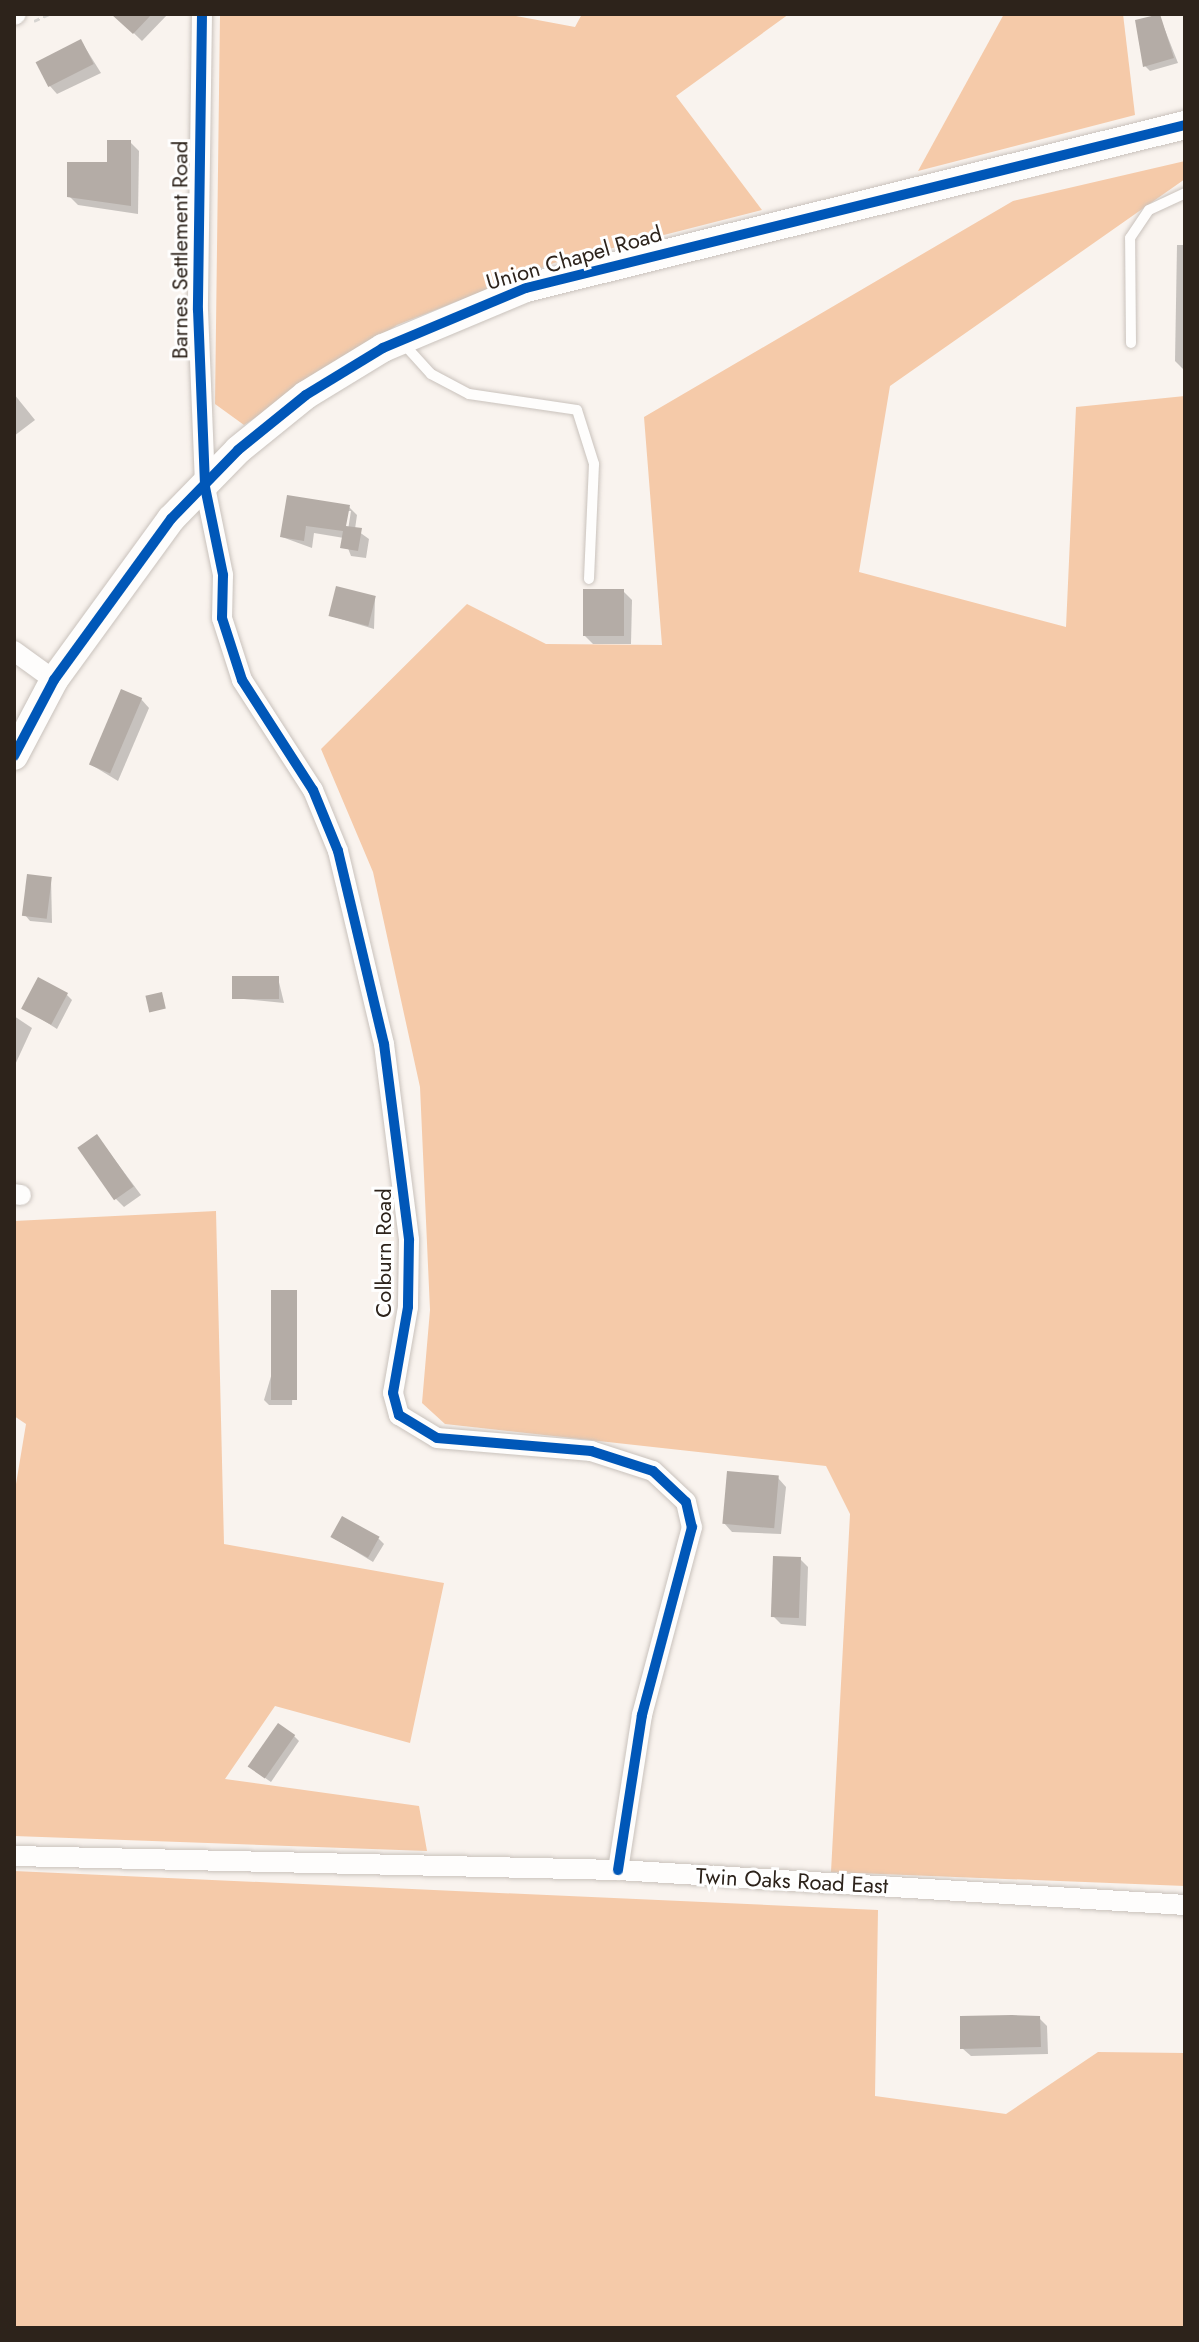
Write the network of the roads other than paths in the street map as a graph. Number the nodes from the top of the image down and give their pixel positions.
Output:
1 (202, 14) edge
2 (1185, 125) edge
3 (1185, 193) edge
4 (401, 340) junction
5 (1131, 343) dead end
6 (205, 487) junction
7 (589, 579) dead end
8 (14, 651) edge
9 (54, 680) junction
10 (14, 756) edge
11 (14, 1856) edge
12 (618, 1870) junction
13 (1185, 1905) edge

1 - 6 street, Barnes Settlement Road
2 - 4 street, Union Chapel Road
3 - 5 lane
4 - 6 street, Union Chapel Road
4 - 7 lane
6 - 9 street, Union Chapel Road
6 - 12 street, Colburn Road
8 - 9 street
9 - 10 street, Union Chapel Road
11 - 12 street, Twin Oaks Road East
12 - 13 street, Twin Oaks Road East

